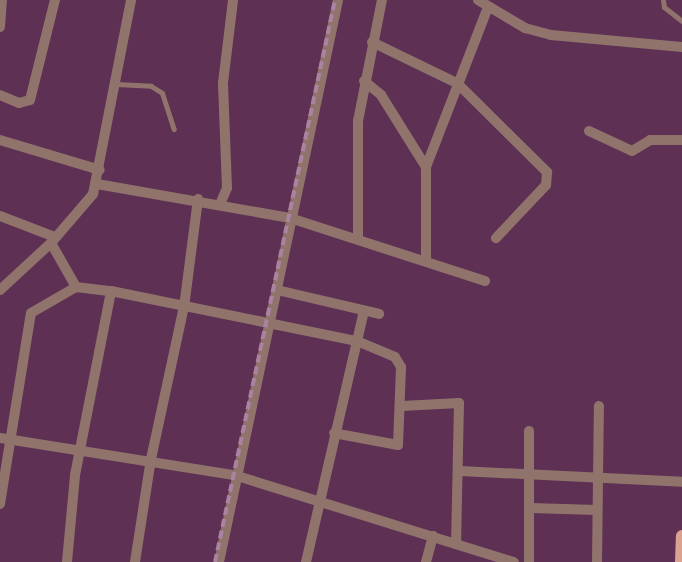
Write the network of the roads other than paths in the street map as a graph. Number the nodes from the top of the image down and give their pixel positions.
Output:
1 (2, 0) edge
2 (55, 0) edge
3 (131, 0) edge
4 (233, 0) edge
5 (338, 0) edge
6 (382, 0) edge
7 (478, 0) edge
8 (663, 0) edge
9 (488, 7) junction
10 (682, 21) edge
11 (0, 27) edge
12 (372, 42) junction
13 (682, 47) edge
14 (364, 81) junction
15 (457, 83) junction
16 (116, 84) junction
17 (0, 95) edge
18 (174, 129) dead end
19 (589, 131) dead end
20 (0, 140) edge
21 (682, 140) edge
22 (426, 167) junction
23 (100, 170) junction
24 (97, 184) junction
25 (198, 199) junction
26 (222, 202) junction
27 (0, 216) edge
28 (293, 218) junction
29 (358, 238) junction
30 (496, 238) dead end
31 (53, 240) junction
32 (426, 261) junction
33 (484, 281) dead end
34 (76, 287) junction
35 (0, 290) edge
36 (111, 290) junction
37 (277, 290) junction
38 (184, 307) junction
39 (364, 311) junction
40 (379, 314) dead end
41 (271, 321) junction
42 (358, 341) junction
43 (402, 406) junction
44 (599, 406) dead end
45 (529, 432) dead end
46 (334, 433) junction
47 (0, 438) edge
48 (13, 441) junction
49 (79, 450) junction
50 (151, 459) junction
51 (460, 471) junction
52 (530, 472) junction
53 (238, 476) junction
54 (598, 479) junction
55 (682, 482) edge
56 (318, 498) junction
57 (0, 504) edge
58 (530, 508) junction
59 (597, 510) junction
60 (432, 536) junction
61 (682, 536) edge
62 (456, 544) junction
63 (67, 562) edge
64 (135, 562) edge
65 (219, 562) edge
66 (306, 562) edge
67 (426, 562) edge
68 (514, 562) edge
69 (529, 562) edge
70 (597, 562) edge
71 (681, 562) edge

1 - 11 street
2 - 17 street
3 - 16 street
4 - 26 street
5 - 28 street
6 - 12 street
7 - 9 street
8 - 10 lane
9 - 13 street
9 - 15 street
12 - 14 street
12 - 15 street
14 - 22 street
14 - 29 street
15 - 22 street
15 - 30 street
16 - 18 lane
16 - 23 street
19 - 21 street
20 - 23 street
22 - 32 street
23 - 24 street
24 - 25 street
24 - 31 street
25 - 26 street
25 - 38 street
26 - 28 street
27 - 31 street
28 - 29 street
28 - 37 street
29 - 32 street
31 - 34 street
31 - 35 street
32 - 33 street
34 - 36 street
34 - 48 street
36 - 38 street
36 - 49 street
37 - 39 street
37 - 41 street
38 - 41 street
38 - 50 street
39 - 40 street
39 - 42 street
41 - 42 street
41 - 53 street
42 - 43 street
42 - 46 street
43 - 46 street
43 - 51 street
44 - 54 street
45 - 52 street
46 - 56 street
47 - 48 street
48 - 49 street
48 - 57 street
49 - 50 street
49 - 63 street
50 - 53 street
50 - 64 street
51 - 52 street
51 - 62 street
52 - 54 street
52 - 58 street
53 - 56 street
53 - 65 street
54 - 55 street
54 - 59 street
56 - 60 street
56 - 66 street
58 - 59 street
58 - 69 street
59 - 70 street
60 - 62 street
60 - 67 street
61 - 71 main road
62 - 68 street

